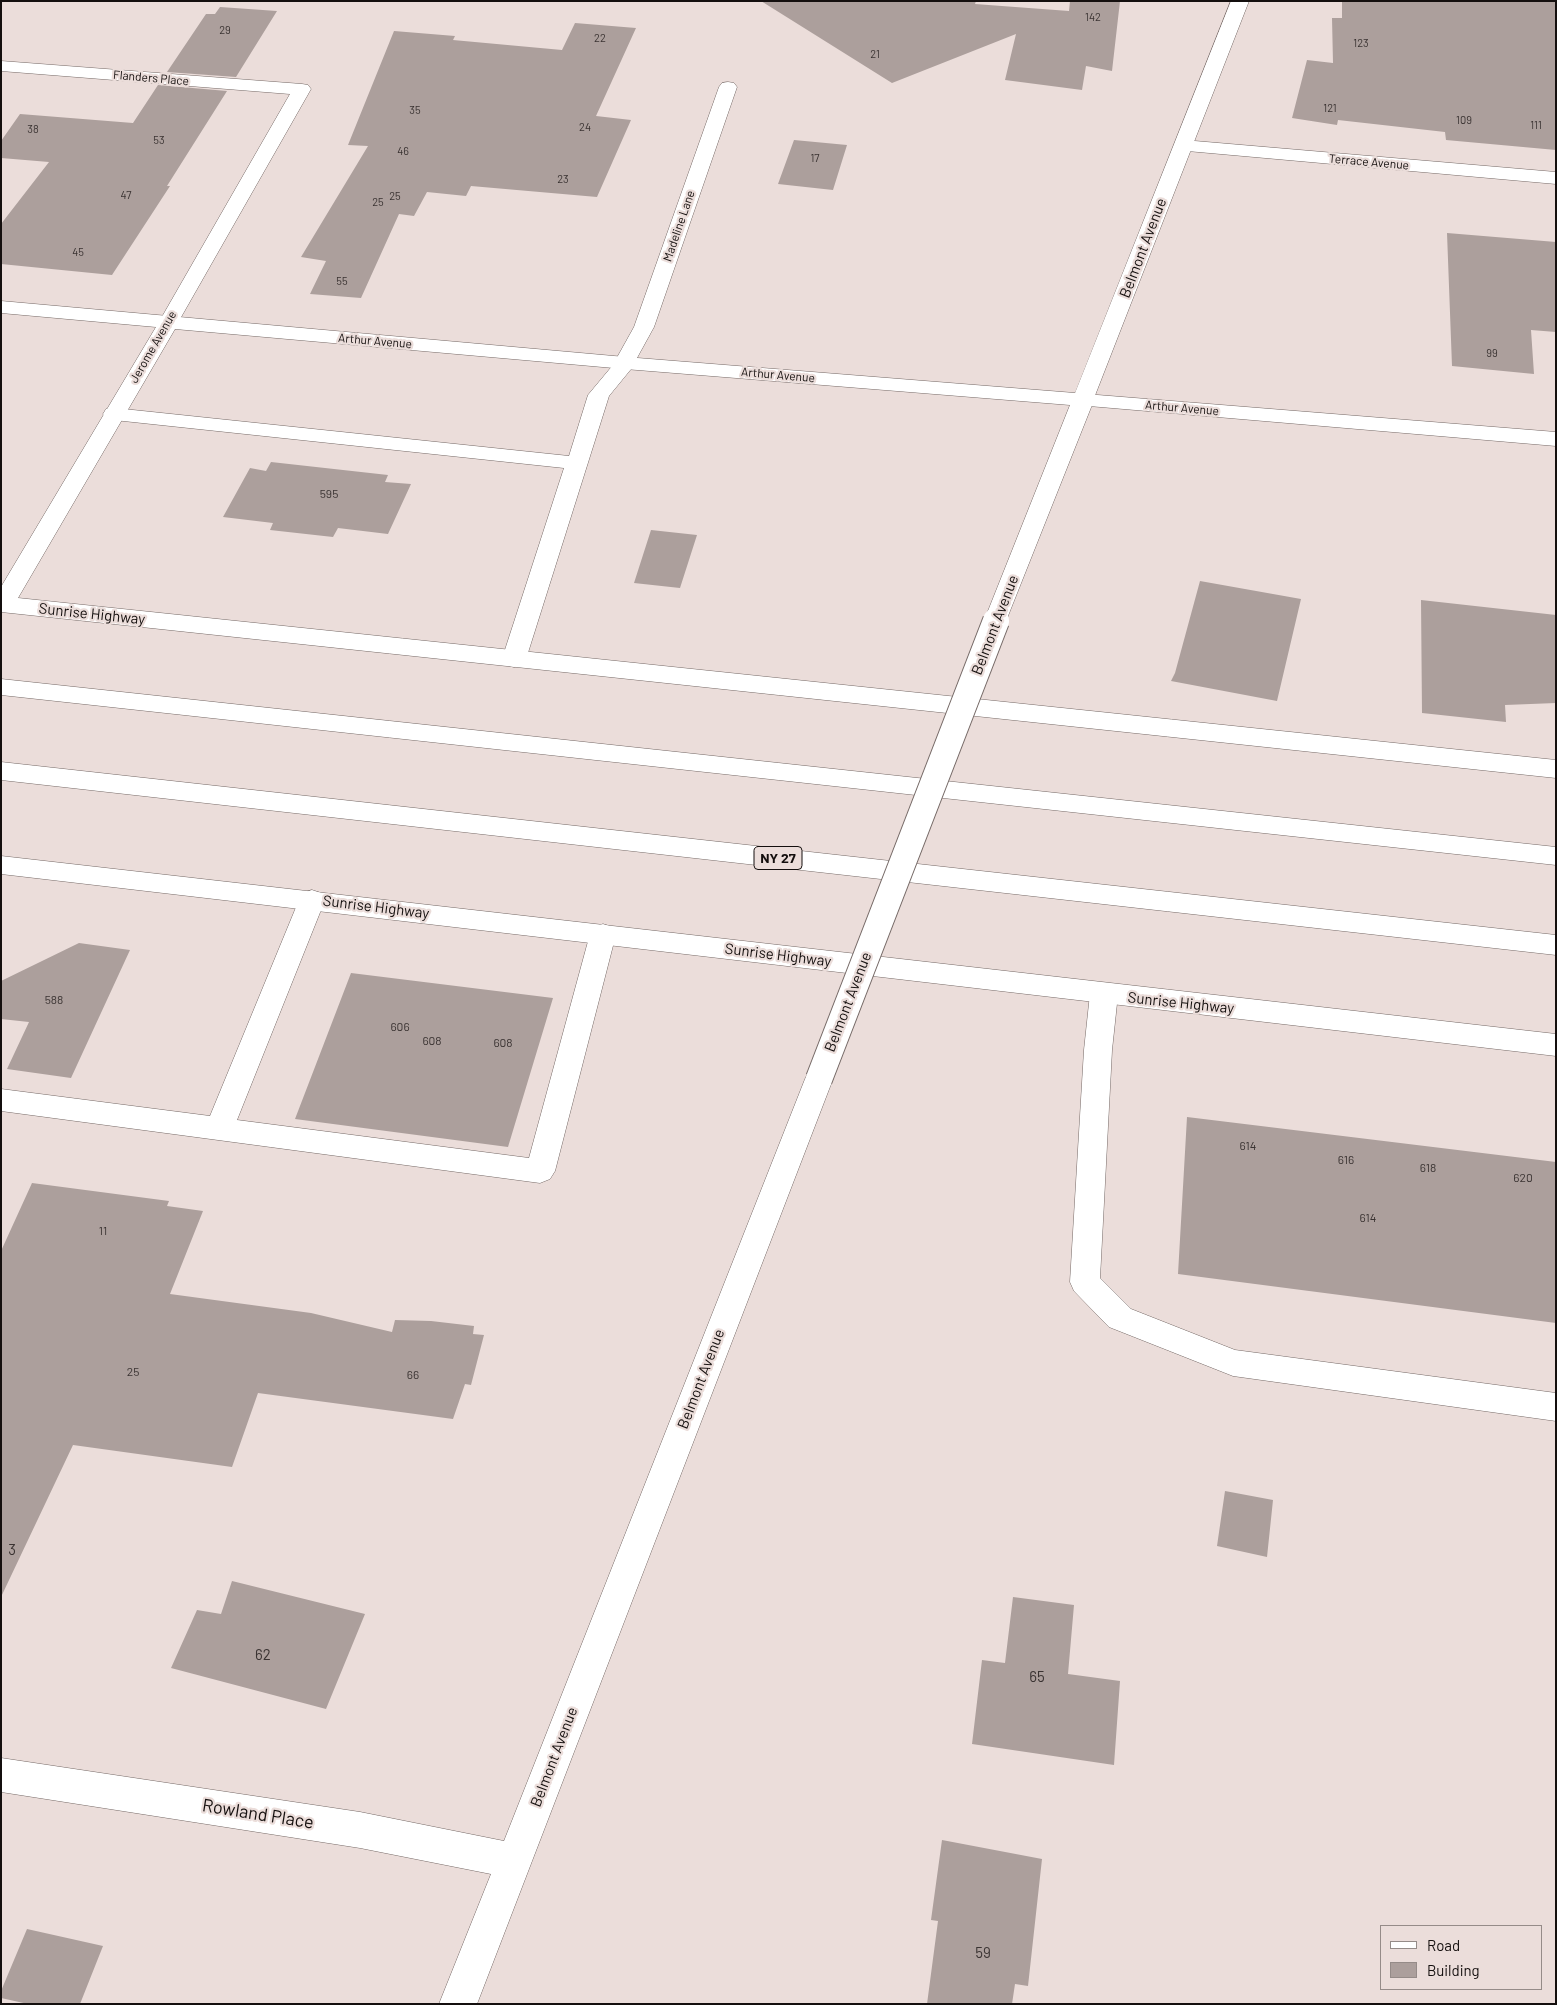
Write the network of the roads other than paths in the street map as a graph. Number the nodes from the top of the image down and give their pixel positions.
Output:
1 (1240, 1) edge
2 (1, 66) edge
3 (728, 87) dead end
4 (302, 90) joint
5 (1183, 146) junction
6 (1556, 178) edge
7 (1, 307) edge
8 (169, 322) junction
9 (625, 363) junction
10 (1085, 400) junction
11 (114, 414) junction
12 (1556, 439) edge
13 (576, 463) junction
14 (2, 604) edge
15 (514, 659) junction
16 (1, 687) edge
17 (1556, 769) edge
18 (1, 771) edge
19 (1556, 856) edge
20 (1, 865) edge
21 (312, 900) junction
22 (603, 934) junction
23 (1556, 945) edge
24 (1104, 994) junction
25 (1556, 1045) edge
26 (1, 1100) edge
27 (219, 1128) junction
28 (1556, 1407) edge
29 (1, 1775) edge
30 (513, 1861) junction
31 (458, 2004) edge

1 - 5 main road, Belmont Avenue
2 - 4 main road, Flanders Place
3 - 9 main road, Madeline Lane
4 - 8 main road, Jerome Avenue
5 - 6 main road, Terrace Avenue
5 - 10 main road, Belmont Avenue
7 - 8 main road, Arthur Avenue
8 - 9 main road, Arthur Avenue
8 - 11 main road, Jerome Avenue
9 - 10 main road, Arthur Avenue
9 - 13 main road, Madeline Lane
10 - 12 main road, Arthur Avenue
10 - 30 main road, Belmont Avenue, bridge
11 - 13 main road
11 - 14 main road, Jerome Avenue
13 - 15 main road, Madeline Lane
14 - 15 main road, Sunrise Highway
15 - 17 main road, Sunrise Highway
16 - 19 main road
18 - 23 main road, NY 27
20 - 21 main road, Sunrise Highway
21 - 22 main road, Sunrise Highway
21 - 27 main road
22 - 24 main road, Sunrise Highway
22 - 27 main road
24 - 25 main road, Sunrise Highway
24 - 28 main road
26 - 27 main road
29 - 30 main road, Rowland Place
30 - 31 main road, Belmont Avenue

